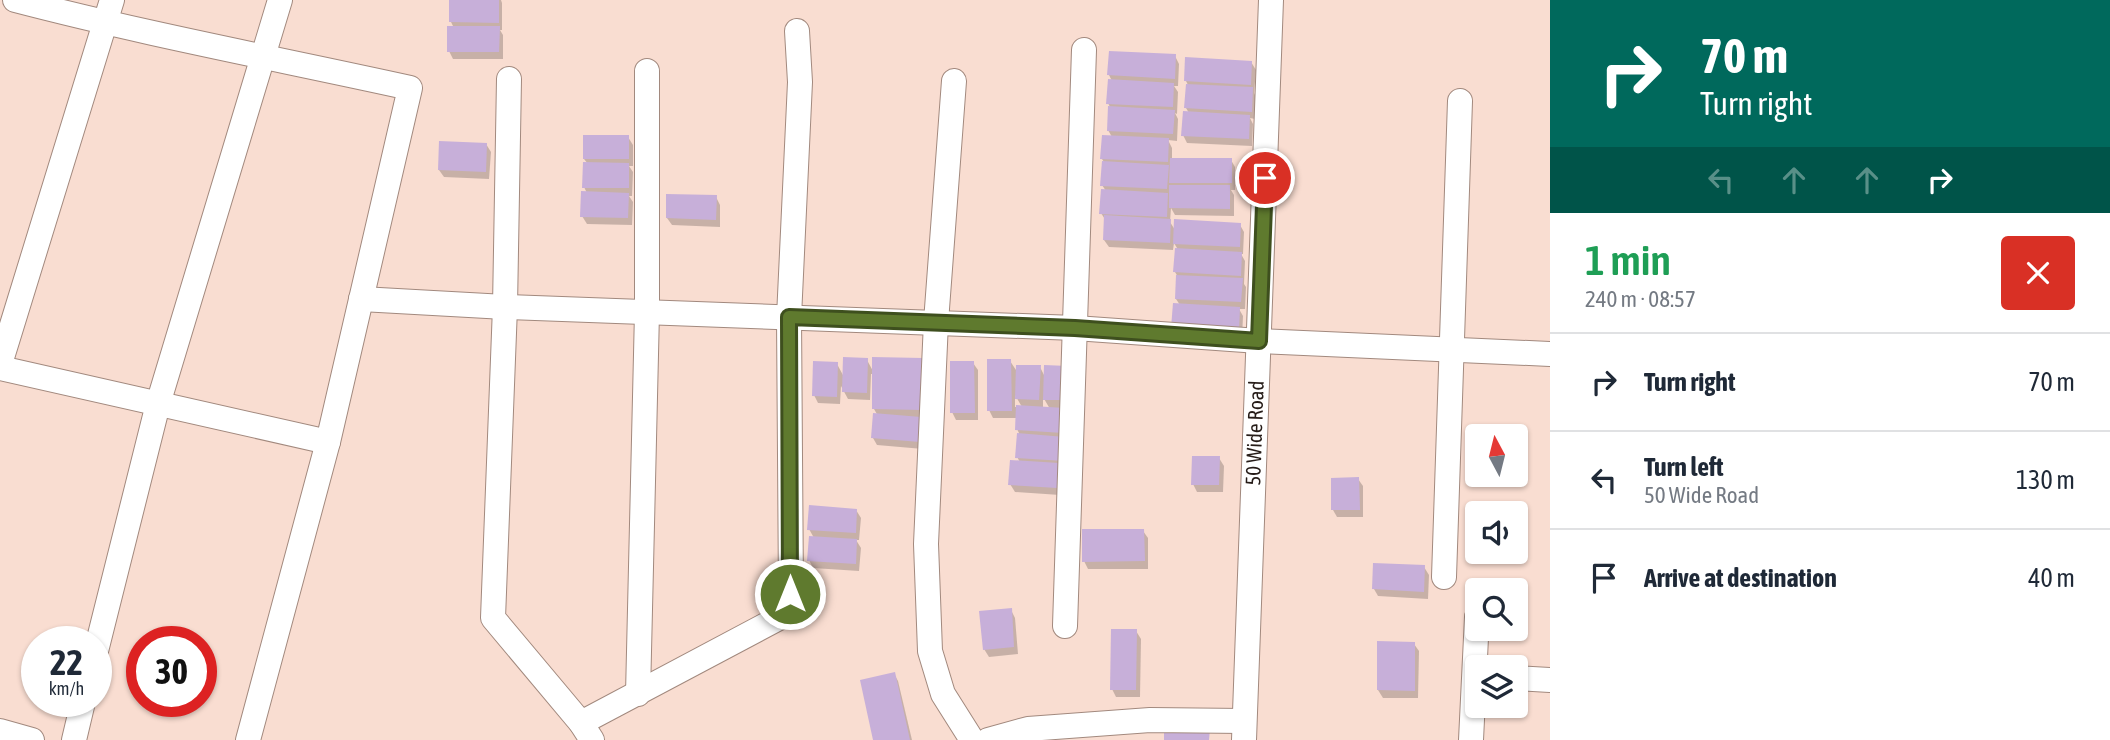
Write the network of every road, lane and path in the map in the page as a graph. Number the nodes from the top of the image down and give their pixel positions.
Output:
1 (15, 0) edge
2 (280, 0) edge
3 (1271, 0) edge
4 (109, 12) edge
5 (797, 31) dead end
6 (1084, 50) dead end
7 (264, 56) junction
8 (647, 71) dead end
9 (509, 79) dead end
10 (954, 81) dead end
11 (1460, 101) dead end
12 (361, 299) junction
13 (505, 307) junction
14 (647, 312) junction
15 (789, 317) junction
16 (936, 322) junction
17 (1075, 328) junction
18 (1259, 341) junction
19 (1452, 350) junction
20 (1550, 354) edge
21 (0, 366) edge
22 (158, 404) junction
23 (328, 442) junction
24 (1444, 576) dead end
25 (102, 626) edge
26 (1065, 626) dead end
27 (1528, 679) edge
28 (1550, 680) edge
29 (638, 694) junction
30 (79, 717) edge
31 (1473, 718) edge
32 (1244, 730) edge
33 (0, 731) edge
34 (587, 732) edge
35 (32, 740) edge
36 (74, 740) edge
37 (248, 740) edge
38 (972, 740) edge
39 (988, 740) edge
40 (1471, 740) edge

1 - 4 street
2 - 7 street
3 - 18 street, 50 Wide Road
4 - 7 street
4 - 21 street
5 - 15 street
6 - 17 street
7 - 12 street
7 - 22 street
8 - 14 street
9 - 13 street
10 - 16 street
11 - 19 street
12 - 13 street
12 - 23 street
13 - 14 street
13 - 34 street
14 - 15 street
14 - 29 street
15 - 16 street
15 - 29 street
16 - 17 street
16 - 38 street
17 - 18 street
17 - 26 street
18 - 19 street
18 - 32 street, 50 Wide Road
19 - 20 street
19 - 24 street
21 - 22 street
22 - 23 street
22 - 25 street
23 - 37 street
27 - 28 street
29 - 34 street
30 - 36 street
31 - 40 street
32 - 39 street
33 - 35 street

